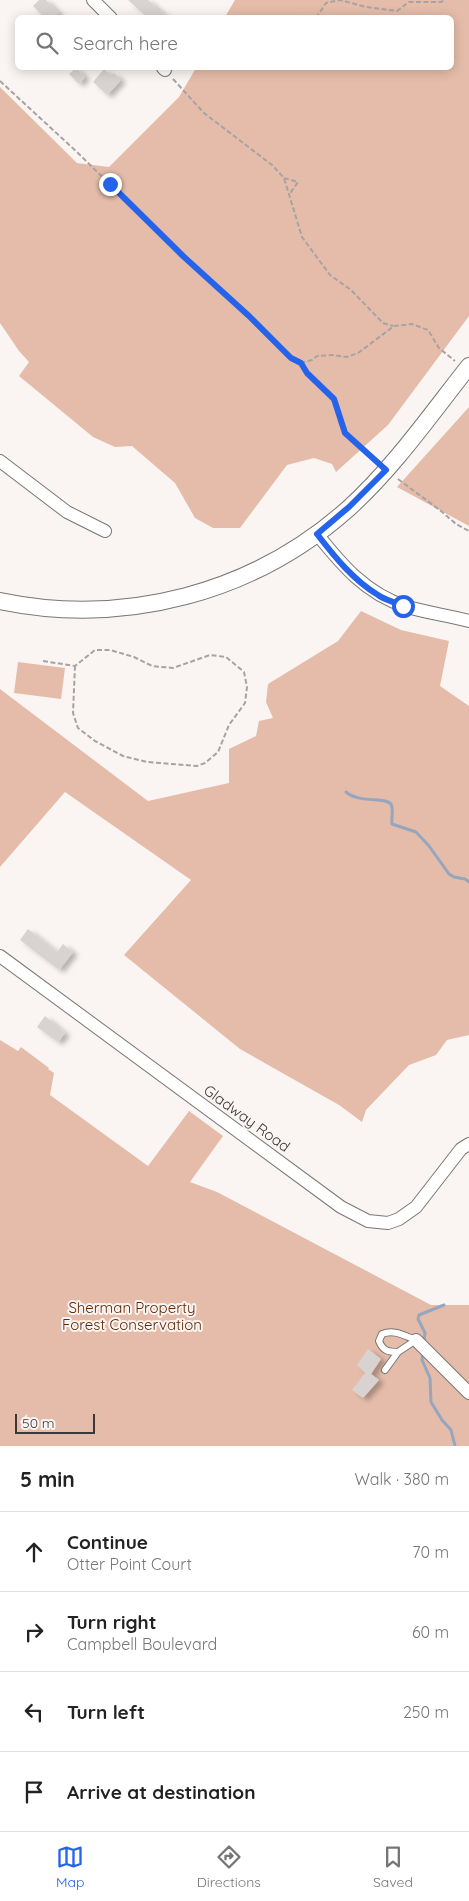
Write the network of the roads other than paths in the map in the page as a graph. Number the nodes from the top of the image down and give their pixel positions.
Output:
1 (93, 0) edge
2 (108, 15) edge
3 (468, 368) edge
4 (0, 461) edge
5 (105, 531) dead end
6 (317, 534) junction
7 (0, 601) edge
8 (469, 621) edge
9 (0, 956) edge
10 (469, 1144) edge
11 (416, 1340) junction
12 (398, 1352) junction
13 (385, 1370) dead end
14 (469, 1392) edge

1 - 2 street
3 - 6 street
4 - 5 street
6 - 7 street
6 - 8 street
9 - 10 street, Gladway Road
11 - 12 lane
11 - 12 lane
11 - 14 street
12 - 13 lane

